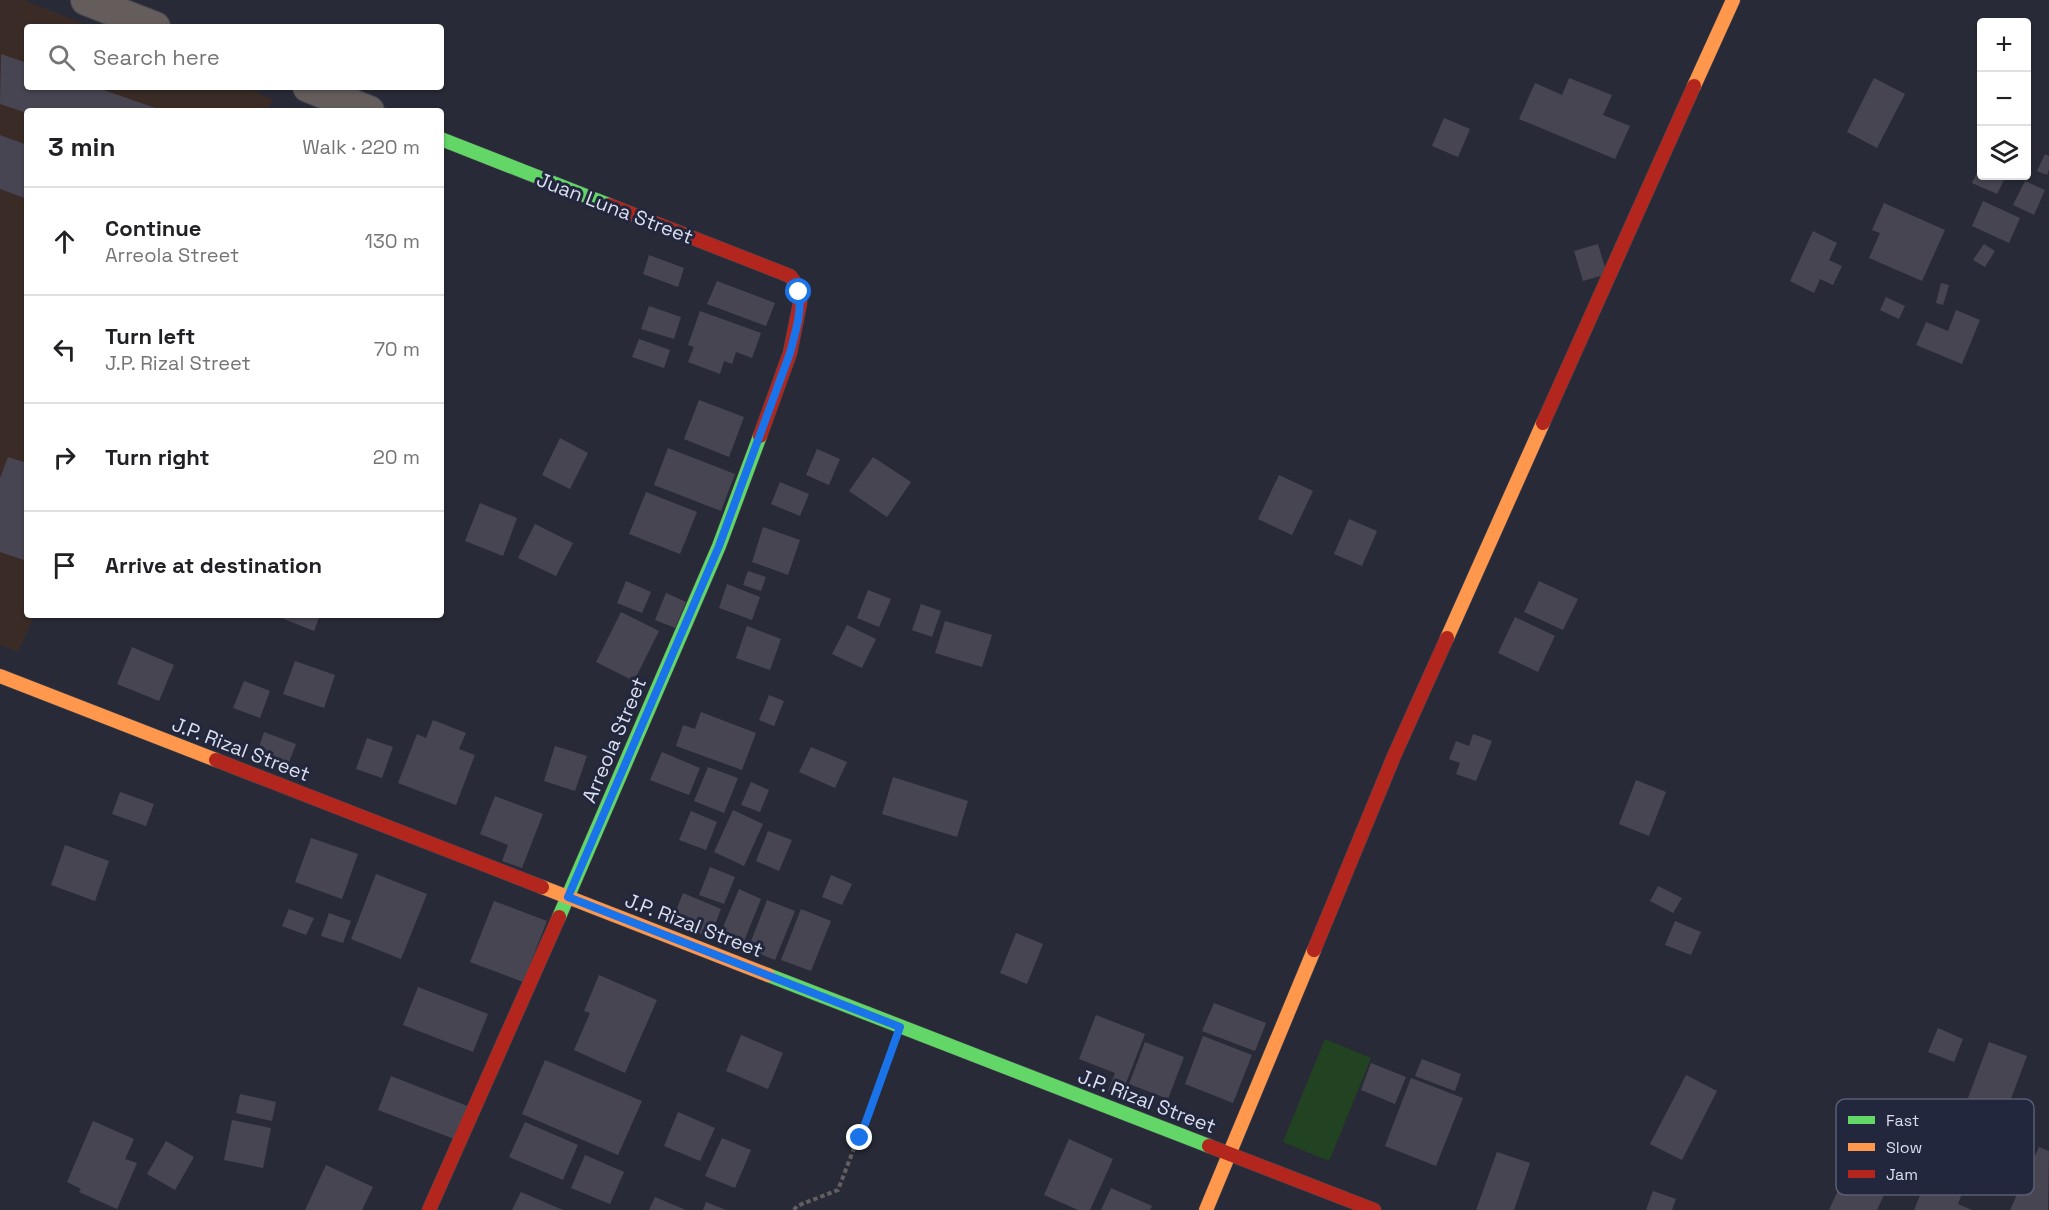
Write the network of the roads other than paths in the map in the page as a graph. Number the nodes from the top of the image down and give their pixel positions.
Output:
1 (86, 0) edge
2 (1733, 0) edge
3 (147, 24) edge
4 (316, 90) edge
5 (361, 108) edge
6 (444, 140) edge
7 (790, 276) joint
8 (0, 676) edge
9 (568, 897) junction
10 (1230, 1155) junction
11 (429, 1210) edge
12 (1206, 1210) edge
13 (1374, 1210) edge

1 - 3 street
2 - 10 street
4 - 5 street
6 - 7 street, Juan Luna Street
7 - 9 street, Arreola Street
8 - 9 street, J.P. Rizal Street
9 - 10 street, J.P. Rizal Street
9 - 11 street, Arreola Street
10 - 12 street
10 - 13 street, J.P. Rizal Street

